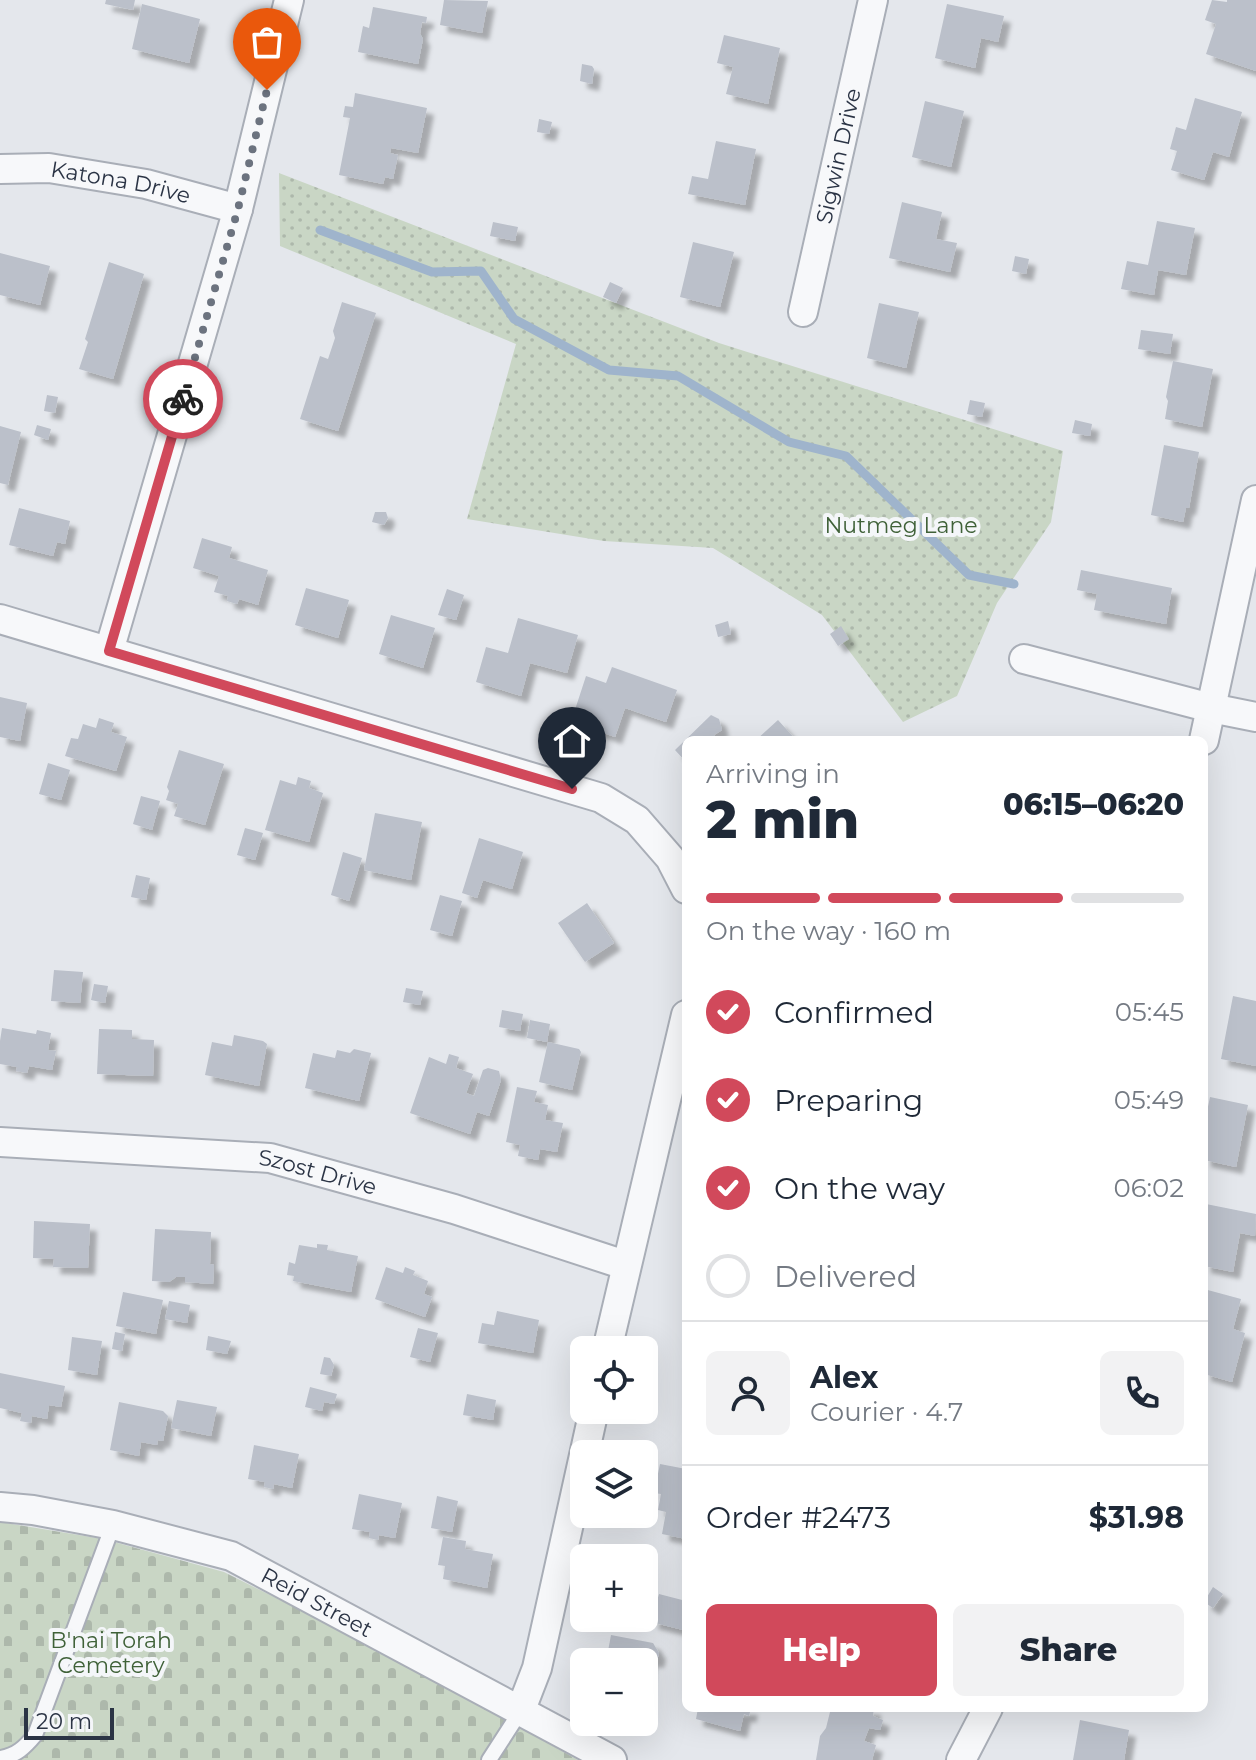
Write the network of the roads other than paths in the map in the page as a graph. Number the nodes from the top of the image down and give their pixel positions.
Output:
1 (289, 0) edge
2 (873, 0) edge
3 (0, 169) edge
4 (238, 209) junction
5 (803, 312) dead end
6 (1256, 500) edge
7 (0, 619) edge
8 (109, 651) junction
9 (1024, 659) dead end
10 (1211, 708) junction
11 (1256, 717) edge
12 (1205, 736) edge
13 (682, 881) edge
14 (682, 1031) edge
15 (0, 1142) edge
16 (625, 1265) junction
17 (610, 1336) edge
18 (591, 1424) edge
19 (0, 1507) edge
20 (113, 1525) junction
21 (520, 1712) junction
22 (986, 1712) edge
23 (0, 1758) edge
24 (489, 1760) edge
25 (612, 1760) edge
26 (961, 1760) edge

1 - 4 street
2 - 5 street, Sigwin Drive
3 - 4 street, Katona Drive
4 - 8 street
6 - 10 street
7 - 8 street
8 - 13 street
9 - 10 street
10 - 11 street
10 - 12 street
14 - 16 street
15 - 16 street, Szost Drive
16 - 17 street
18 - 21 street
19 - 20 street, Reid Street
20 - 21 street, Reid Street
20 - 23 lane
21 - 24 lane
21 - 25 street, Reid Street
22 - 26 street

